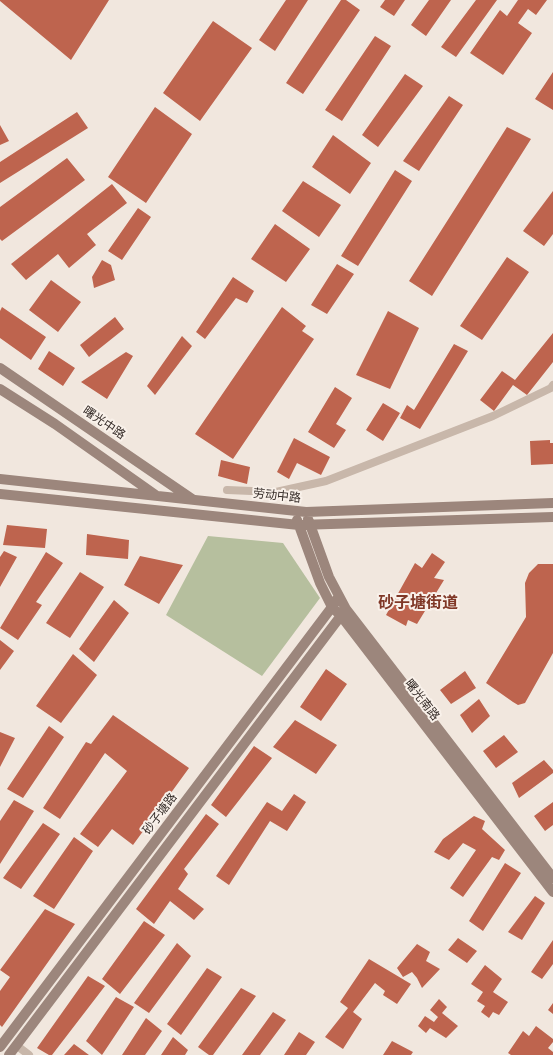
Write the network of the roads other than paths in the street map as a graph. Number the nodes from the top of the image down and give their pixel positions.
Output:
1 (0, 368) edge
2 (553, 385) edge
3 (0, 389) edge
4 (0, 479) edge
5 (227, 490) dead end
6 (0, 494) edge
7 (158, 496) junction
8 (194, 500) junction
9 (553, 504) edge
10 (294, 511) junction
11 (306, 512) junction
12 (181, 513) junction
13 (553, 517) edge
14 (299, 525) junction
15 (310, 526) junction
16 (339, 596) junction
17 (332, 607) junction
18 (343, 612) junction
19 (553, 878) edge
20 (553, 892) edge
21 (16, 1046) junction
22 (0, 1047) edge
23 (9, 1055) edge
24 (29, 1055) edge

1 - 8 main road, 曙光中路
2 - 5 street
3 - 7 main road
4 - 7 main road, 劳动中路
6 - 12 main road
7 - 8 main road, 劳动中路
7 - 12 main road
8 - 10 main road, 劳动中路
9 - 11 main road, 劳动中路
10 - 11 main road, 劳动中路
10 - 14 main road, 曙光南路
11 - 15 main road, 曙光南路
12 - 14 main road
13 - 15 main road
14 - 15 main road
14 - 17 main road, 曙光南路
15 - 16 main road, 曙光南路
16 - 17 main road, 砂子塘路
16 - 18 main road, 曙光南路
17 - 18 main road, 曙光南路
17 - 22 main road, 砂子塘路
18 - 19 main road, 曙光南路
18 - 20 main road, 曙光南路
18 - 21 main road, 砂子塘路
21 - 23 main road, 砂子塘路
21 - 24 street

